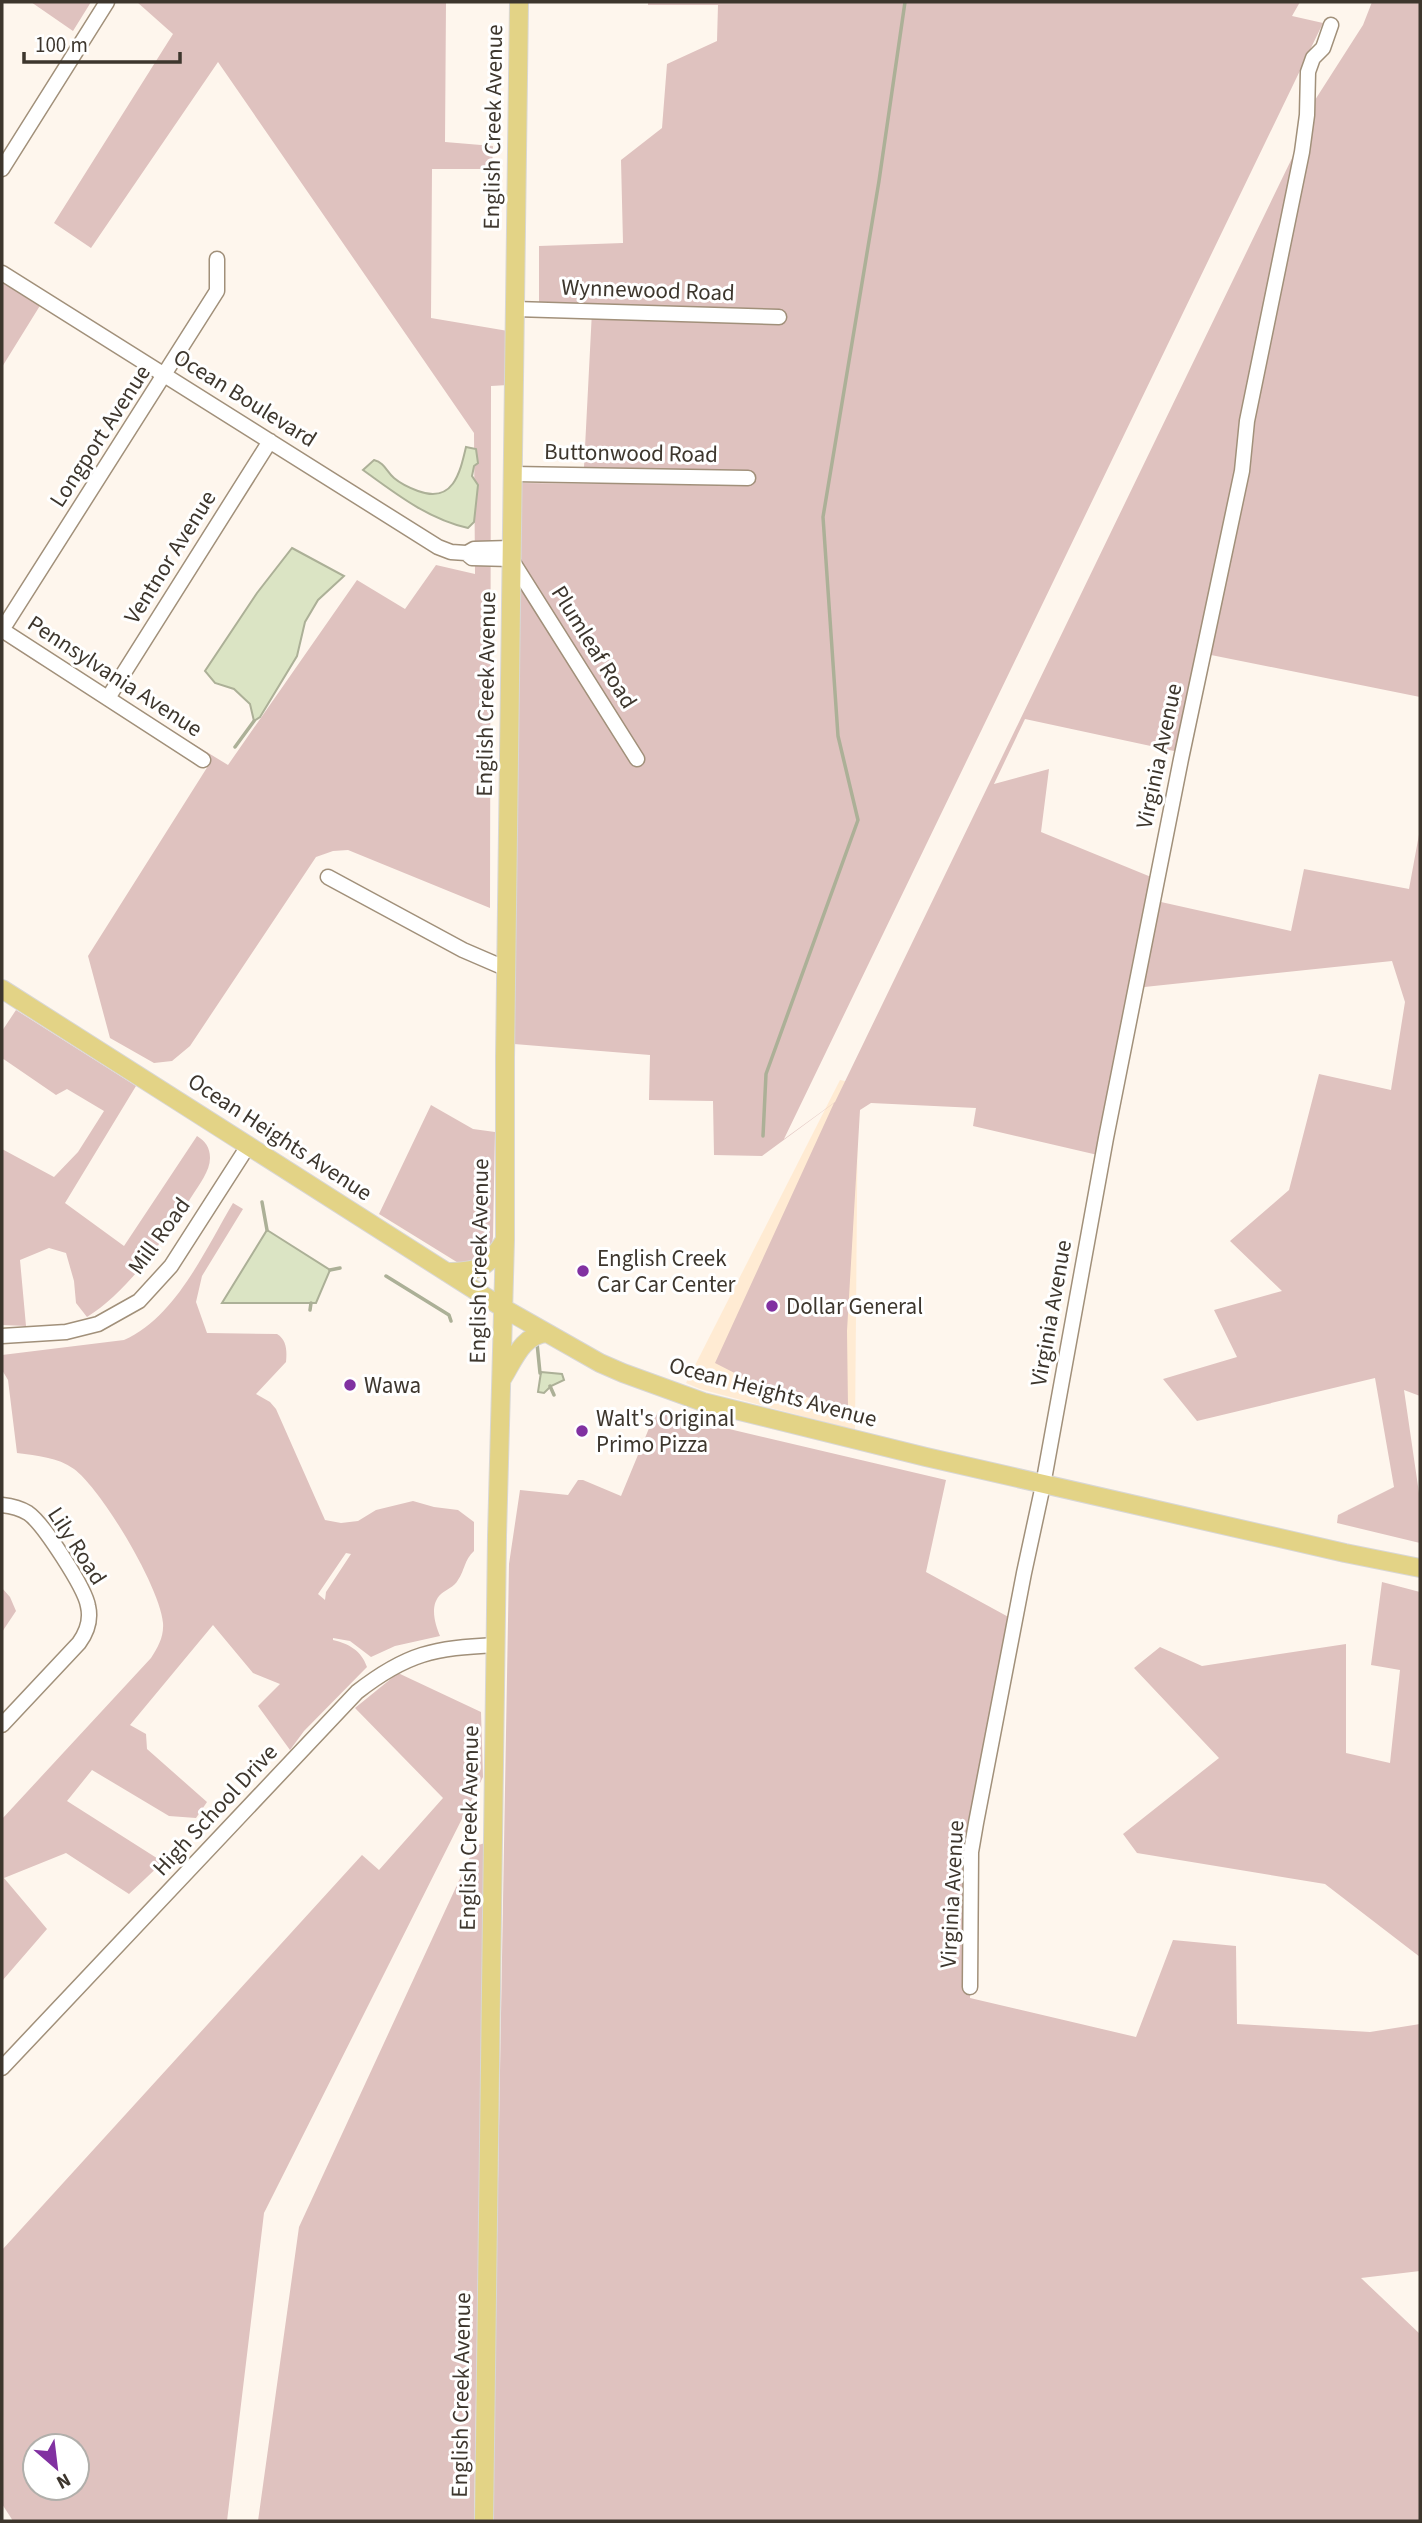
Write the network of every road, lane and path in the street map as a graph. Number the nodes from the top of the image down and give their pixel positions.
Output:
1 (107, 2) edge
2 (519, 2) edge
3 (1331, 25) dead end
4 (2, 169) edge
5 (217, 259) dead end
6 (2, 272) edge
7 (515, 309) junction
8 (779, 317) dead end
9 (166, 375) junction
10 (270, 440) junction
11 (513, 474) junction
12 (748, 478) dead end
13 (512, 554) junction
14 (2, 630) edge
15 (108, 698) junction
16 (637, 758) dead end
17 (203, 760) dead end
18 (328, 877) dead end
19 (507, 969) junction
20 (2, 989) edge
21 (248, 1146) junction
22 (505, 1240) junction
23 (446, 1272) junction
24 (503, 1308) junction
25 (547, 1333) junction
26 (2, 1336) edge
27 (502, 1379) junction
28 (1043, 1485) junction
29 (2, 1505) edge
30 (1420, 1568) edge
31 (496, 1645) junction
32 (2, 1725) edge
33 (970, 1987) dead end
34 (2, 2068) edge
35 (484, 2521) edge

1 - 4 street
2 - 7 main road, English Creek Avenue
3 - 28 street, Virginia Avenue
5 - 9 street, Longport Avenue
6 - 9 street, Ocean Boulevard
7 - 8 street, Wynnewood Road
7 - 11 main road, English Creek Avenue
9 - 10 street, Ocean Boulevard
9 - 14 street, Longport Avenue
10 - 13 street, Ocean Boulevard
10 - 15 street, Ventnor Avenue
11 - 12 street, Buttonwood Road
11 - 13 main road, English Creek Avenue
13 - 16 street, Plumleaf Road
13 - 19 main road, English Creek Avenue
14 - 15 street, Pennsylvania Avenue
15 - 17 street, Pennsylvania Avenue
18 - 19 street
19 - 22 main road, English Creek Avenue
20 - 21 main road, Ocean Heights Avenue
21 - 23 main road, Ocean Heights Avenue
21 - 26 street, Mill Road
22 - 23 main road
22 - 24 main road, English Creek Avenue
23 - 24 main road, Ocean Heights Avenue
24 - 25 main road, Ocean Heights Avenue
24 - 27 main road, English Creek Avenue
25 - 27 main road
25 - 28 main road, Ocean Heights Avenue
27 - 31 main road, English Creek Avenue
28 - 30 main road, Ocean Heights Avenue
28 - 33 street, Virginia Avenue
29 - 32 street, Lily Road
31 - 34 street, High School Drive
31 - 35 main road, English Creek Avenue

